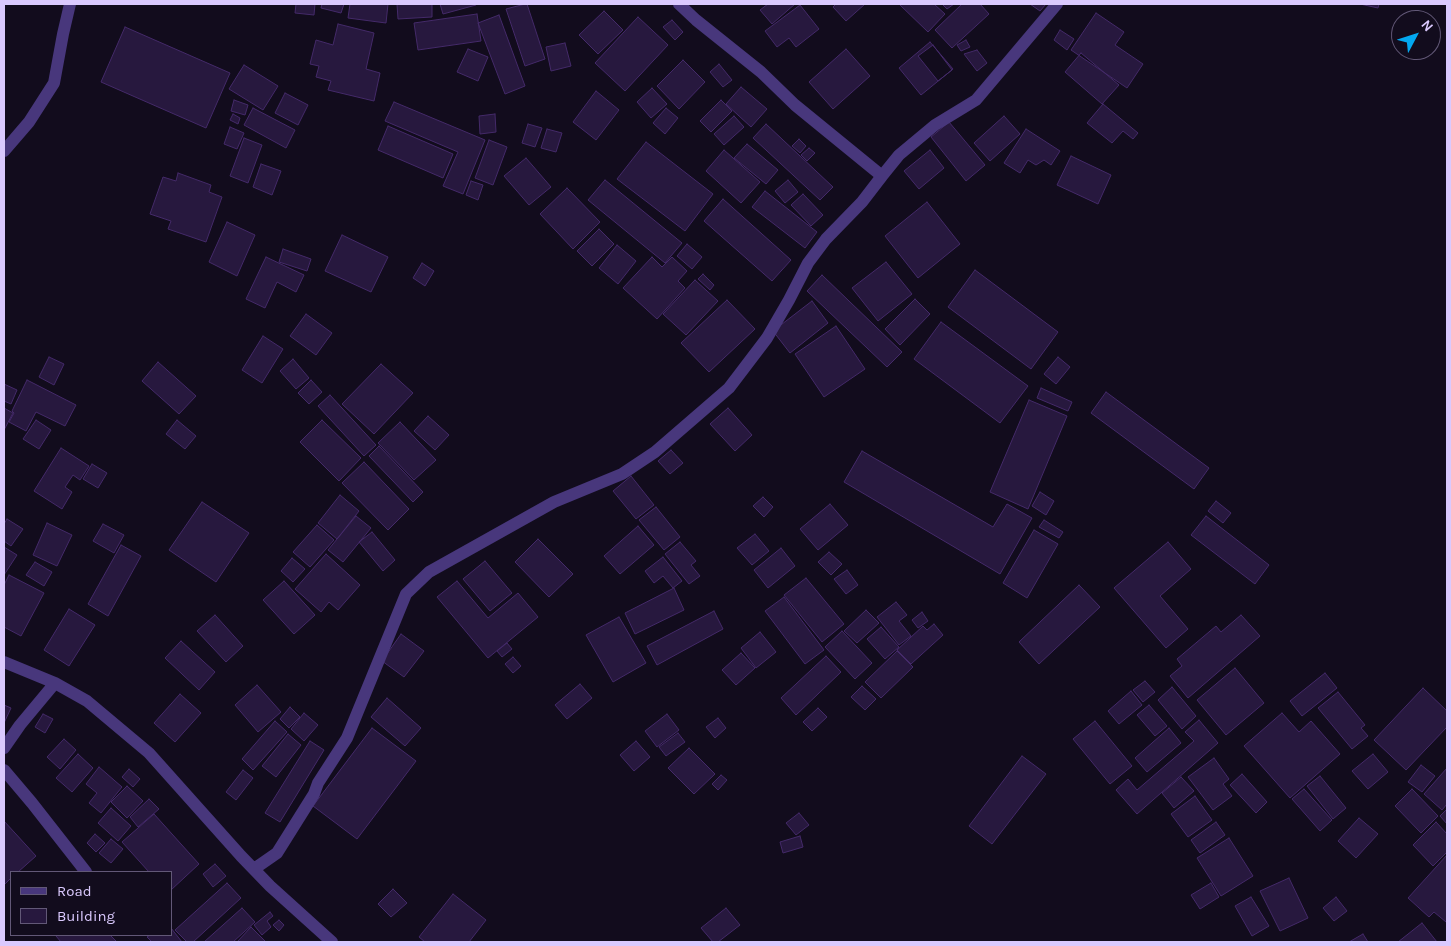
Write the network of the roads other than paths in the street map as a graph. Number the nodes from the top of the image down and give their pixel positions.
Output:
1 (70, 4) edge
2 (679, 4) edge
3 (1057, 4) edge
4 (4, 151) edge
5 (882, 176) junction
6 (4, 662) edge
7 (55, 683) junction
8 (4, 748) edge
9 (4, 770) edge
10 (254, 869) junction
11 (85, 871) edge
12 (332, 942) edge

1 - 4 street
2 - 5 street
3 - 5 street
5 - 10 street
6 - 7 street
7 - 8 street
7 - 10 street
9 - 11 street
10 - 12 street

